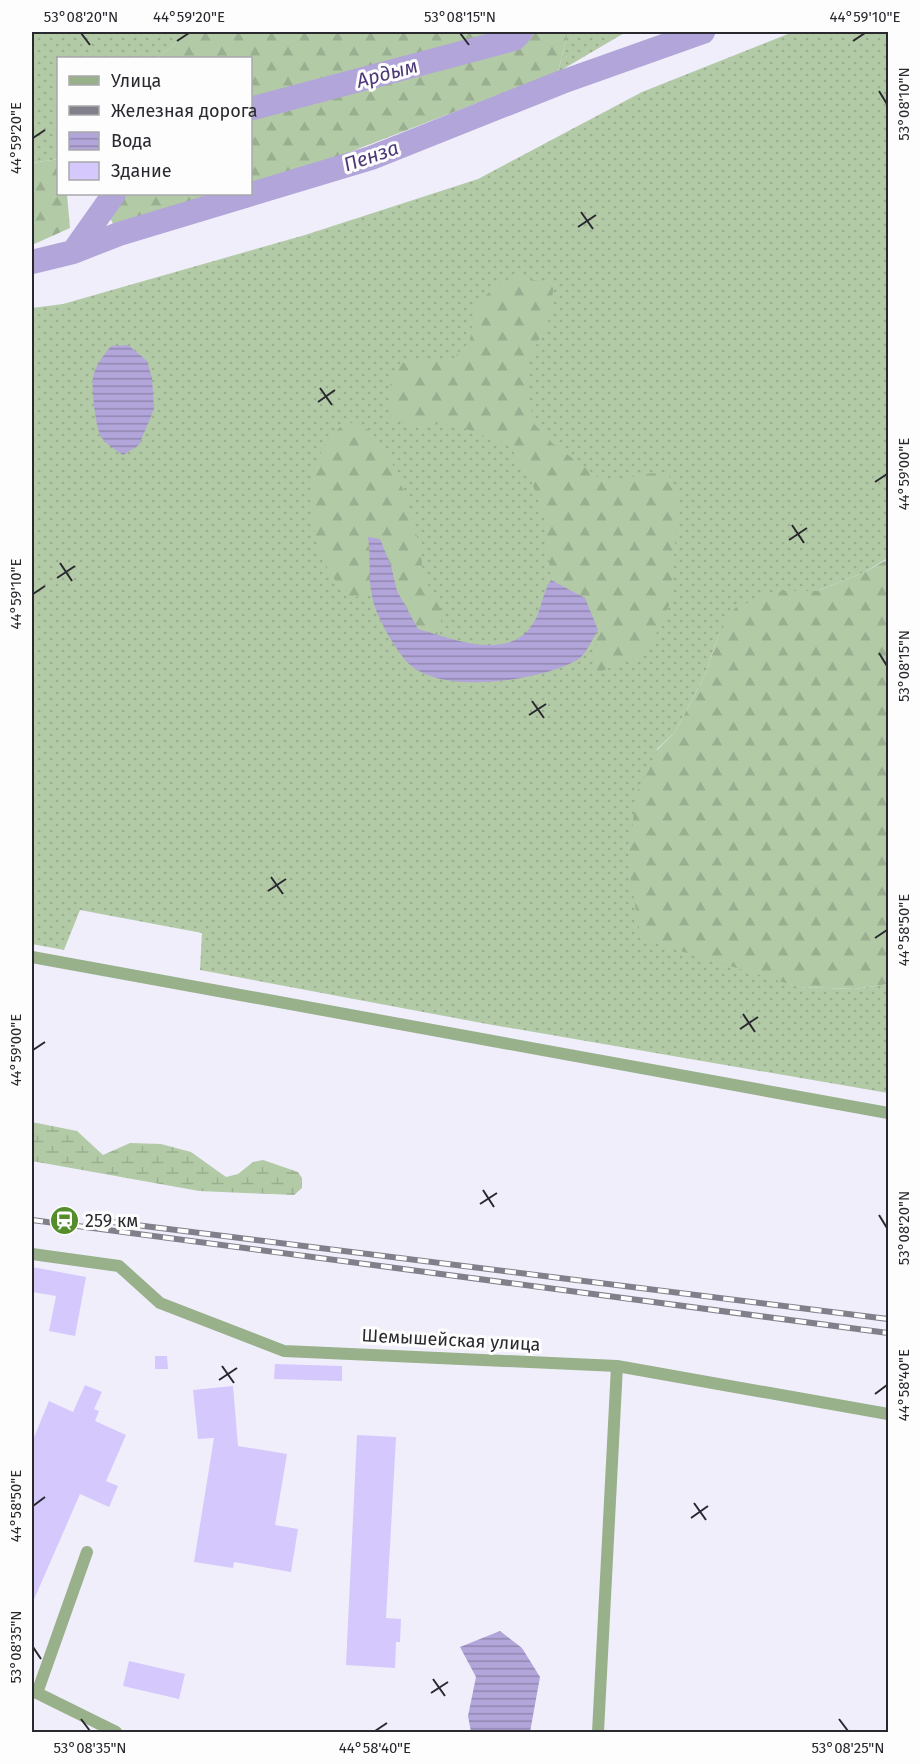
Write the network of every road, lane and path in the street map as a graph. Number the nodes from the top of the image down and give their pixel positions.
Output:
1 (32, 957) edge
2 (888, 1113) edge
3 (32, 1254) edge
4 (617, 1366) junction
5 (888, 1414) edge
6 (87, 1552) dead end
7 (116, 1732) edge
8 (598, 1732) edge

1 - 2 street
3 - 4 street, Шемышейская улица
4 - 5 street, Шемышейская улица
4 - 8 street
6 - 7 street

